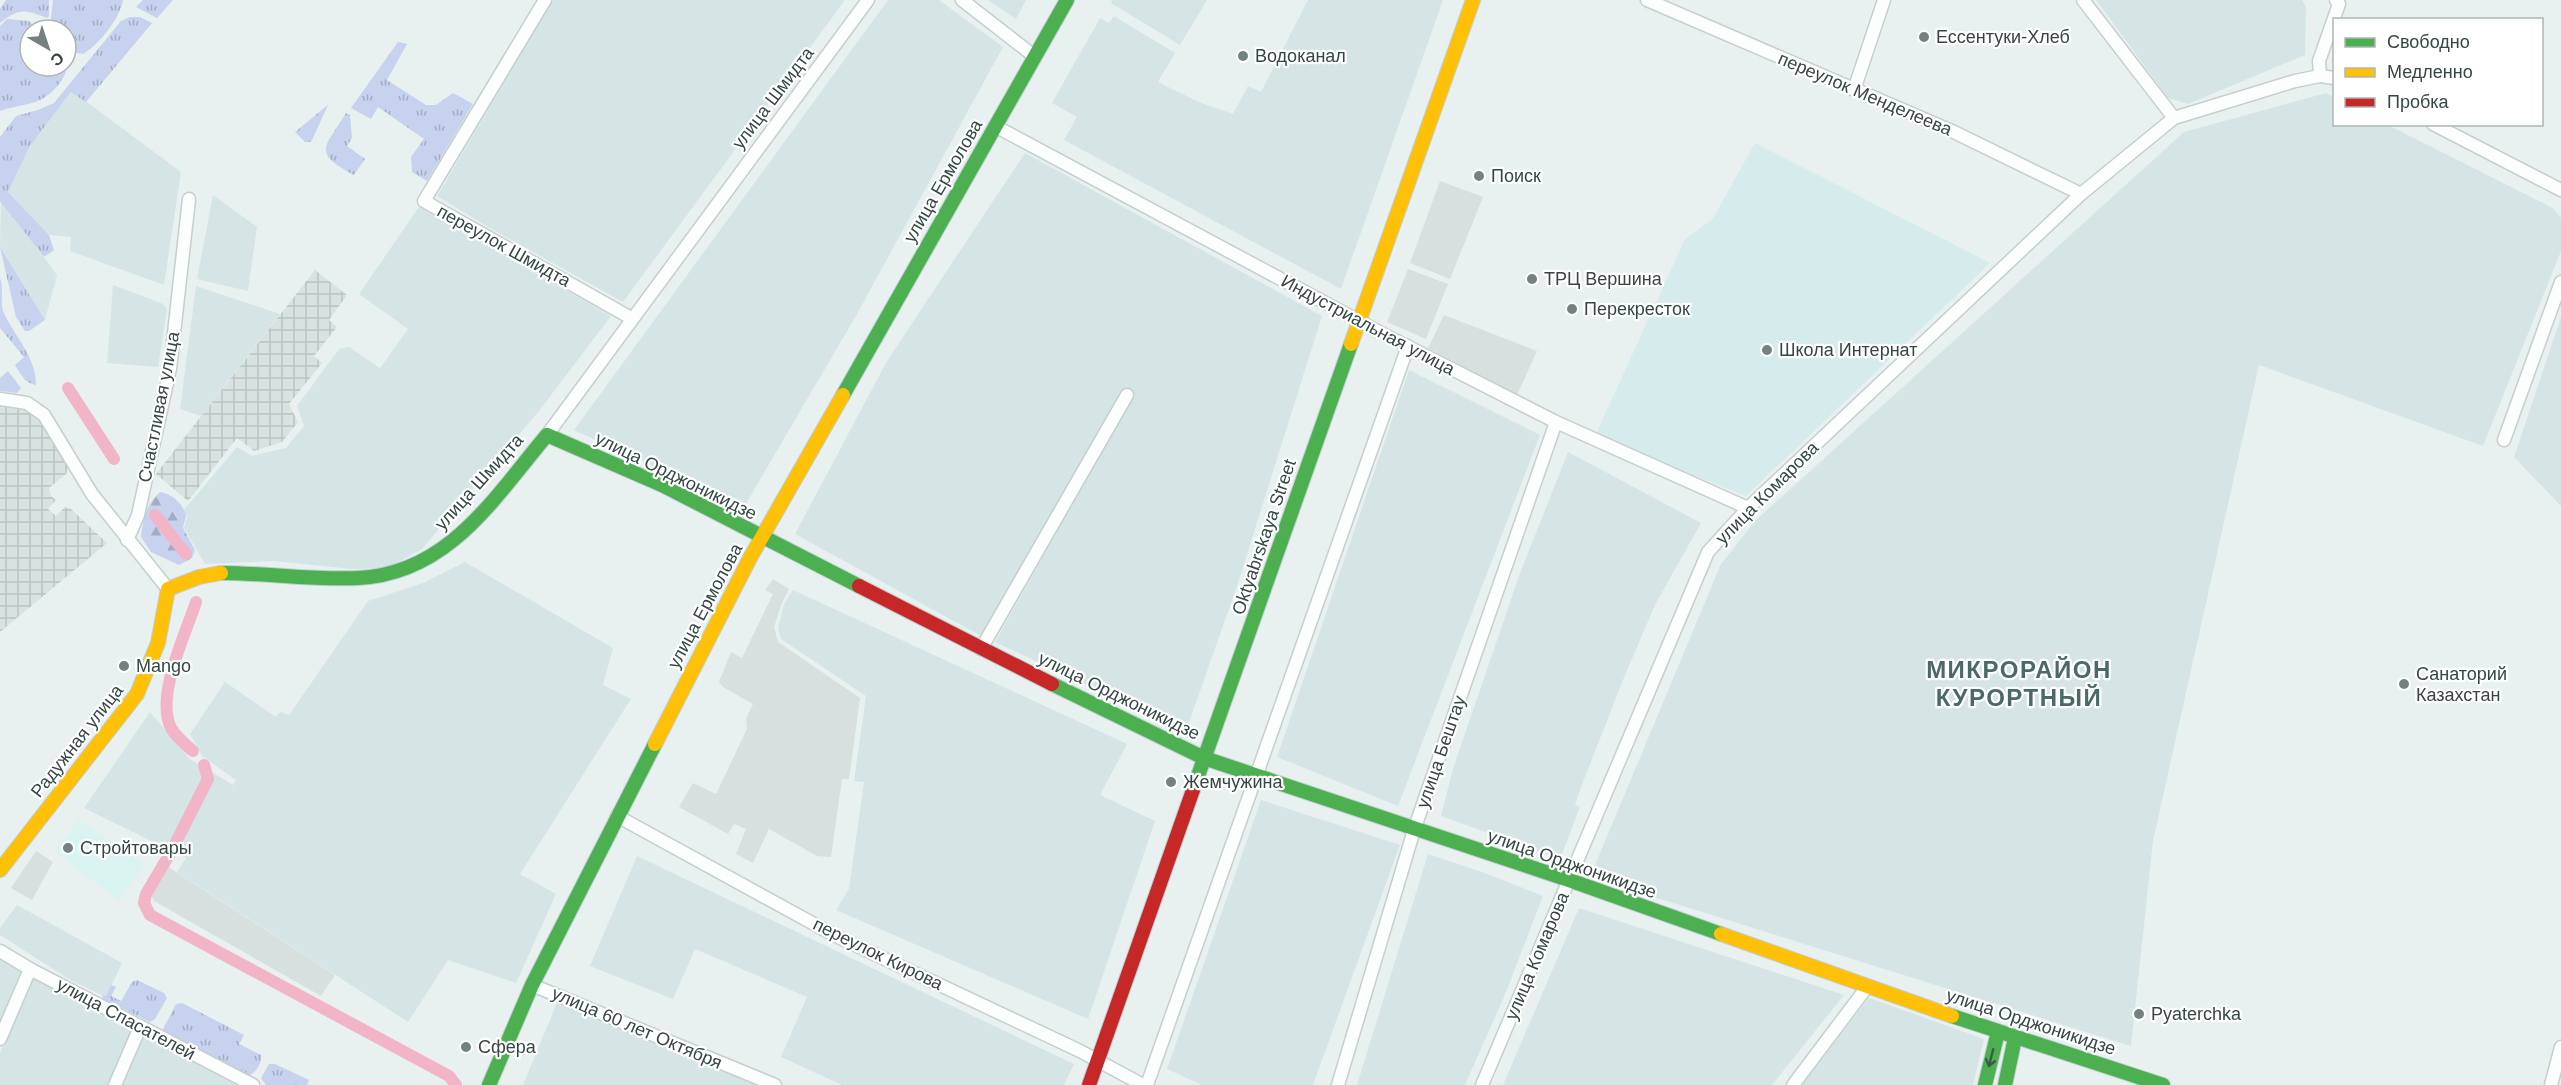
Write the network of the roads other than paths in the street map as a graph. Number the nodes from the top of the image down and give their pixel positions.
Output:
1 (545, 0) edge
2 (868, 0) edge
3 (962, 0) edge
4 (1067, 0) edge
5 (1473, 0) edge
6 (1647, 0) edge
7 (1884, 0) edge
8 (2083, 0) edge
9 (2339, 1) edge
10 (2333, 18) edge
11 (2333, 19) edge
12 (1034, 56) junction
13 (2319, 76) junction
14 (2333, 78) edge
15 (1854, 90) junction
16 (2174, 118) junction
17 (995, 126) junction
18 (2437, 126) edge
19 (2561, 190) edge
20 (2081, 194) junction
21 (189, 199) dead end
22 (2561, 282) edge
23 (631, 318) junction
24 (1359, 321) junction
25 (1408, 346) junction
26 (1126, 395) dead end
27 (0, 399) edge
28 (1556, 422) junction
29 (547, 435) junction
30 (2504, 440) dead end
31 (1748, 508) junction
32 (761, 537) junction
33 (127, 540) junction
34 (168, 589) junction
35 (981, 649) junction
36 (1204, 758) junction
37 (1257, 775) junction
38 (616, 816) junction
39 (1414, 830) junction
40 (0, 870) edge
41 (1569, 880) junction
42 (0, 951) edge
43 (30, 969) junction
44 (532, 985) junction
45 (1868, 987) junction
46 (140, 1027) junction
47 (1998, 1032) junction
48 (2015, 1038) junction
49 (0, 1039) edge
50 (2561, 1047) edge
51 (1096, 1062) junction
52 (115, 1085) edge
53 (253, 1085) edge
54 (489, 1085) edge
55 (775, 1085) edge
56 (1089, 1085) edge
57 (1145, 1085) edge
58 (1338, 1085) edge
59 (1482, 1085) edge
60 (1793, 1085) edge
61 (1985, 1085) edge
62 (2005, 1085) edge
63 (2163, 1085) edge
64 (2551, 1085) edge

1 - 23 street, переулок Шмидта
2 - 23 street, улица Шмидта
3 - 12 street
4 - 12 street, улица Ермолова
5 - 24 street, Oktyabrskaya Street
6 - 15 street, переулок Менделеева
7 - 15 street
8 - 16 street
9 - 10 street
11 - 13 street
12 - 17 street, улица Ермолова
13 - 14 street
13 - 16 street
15 - 20 street, переулок Менделеева
16 - 20 street, улица Комарова
17 - 24 street, Индустриальная улица
17 - 32 street, улица Ермолова
18 - 19 street
20 - 31 street, улица Комарова
21 - 33 street, Счастливая улица
22 - 30 street
23 - 29 street, улица Шмидта
24 - 25 street, Индустриальная улица
24 - 36 street, Oktyabrskaya Street
25 - 28 street, Индустриальная улица
25 - 37 street
26 - 35 street
27 - 33 street
28 - 31 street, Индустриальная улица
28 - 39 street, улица Бештау
29 - 32 street, улица Орджоникидзе
29 - 34 street, улица Шмидта
31 - 41 street, улица Комарова
32 - 35 street, улица Орджоникидзе
32 - 38 street, улица Ермолова
33 - 34 street
34 - 40 street, Радужная улица
35 - 36 street, улица Орджоникидзе
36 - 37 street, улица Орджоникидзе
36 - 51 street, Oktyabrskaya Street
37 - 39 street, улица Орджоникидзе
37 - 57 street
38 - 44 street, улица Ермолова
38 - 51 street, переулок Кирова
39 - 41 street, улица Орджоникидзе
39 - 58 street, улица Бештау
41 - 45 street, улица Орджоникидзе
41 - 59 street, улица Комарова
42 - 43 street, улица Спасателей
43 - 46 street, улица Спасателей
43 - 49 street
44 - 54 street, улица Ермолова
44 - 55 street, улица 60 лет Октября
45 - 47 street, улица Орджоникидзе
45 - 60 street
46 - 52 street
46 - 53 street, улица Спасателей
47 - 48 street, улица Орджоникидзе
47 -> 61 street
48 - 62 street
48 - 63 street, улица Орджоникидзе
50 - 64 street
51 - 56 street, Oktyabrskaya Street
51 - 57 street, переулок Кирова

